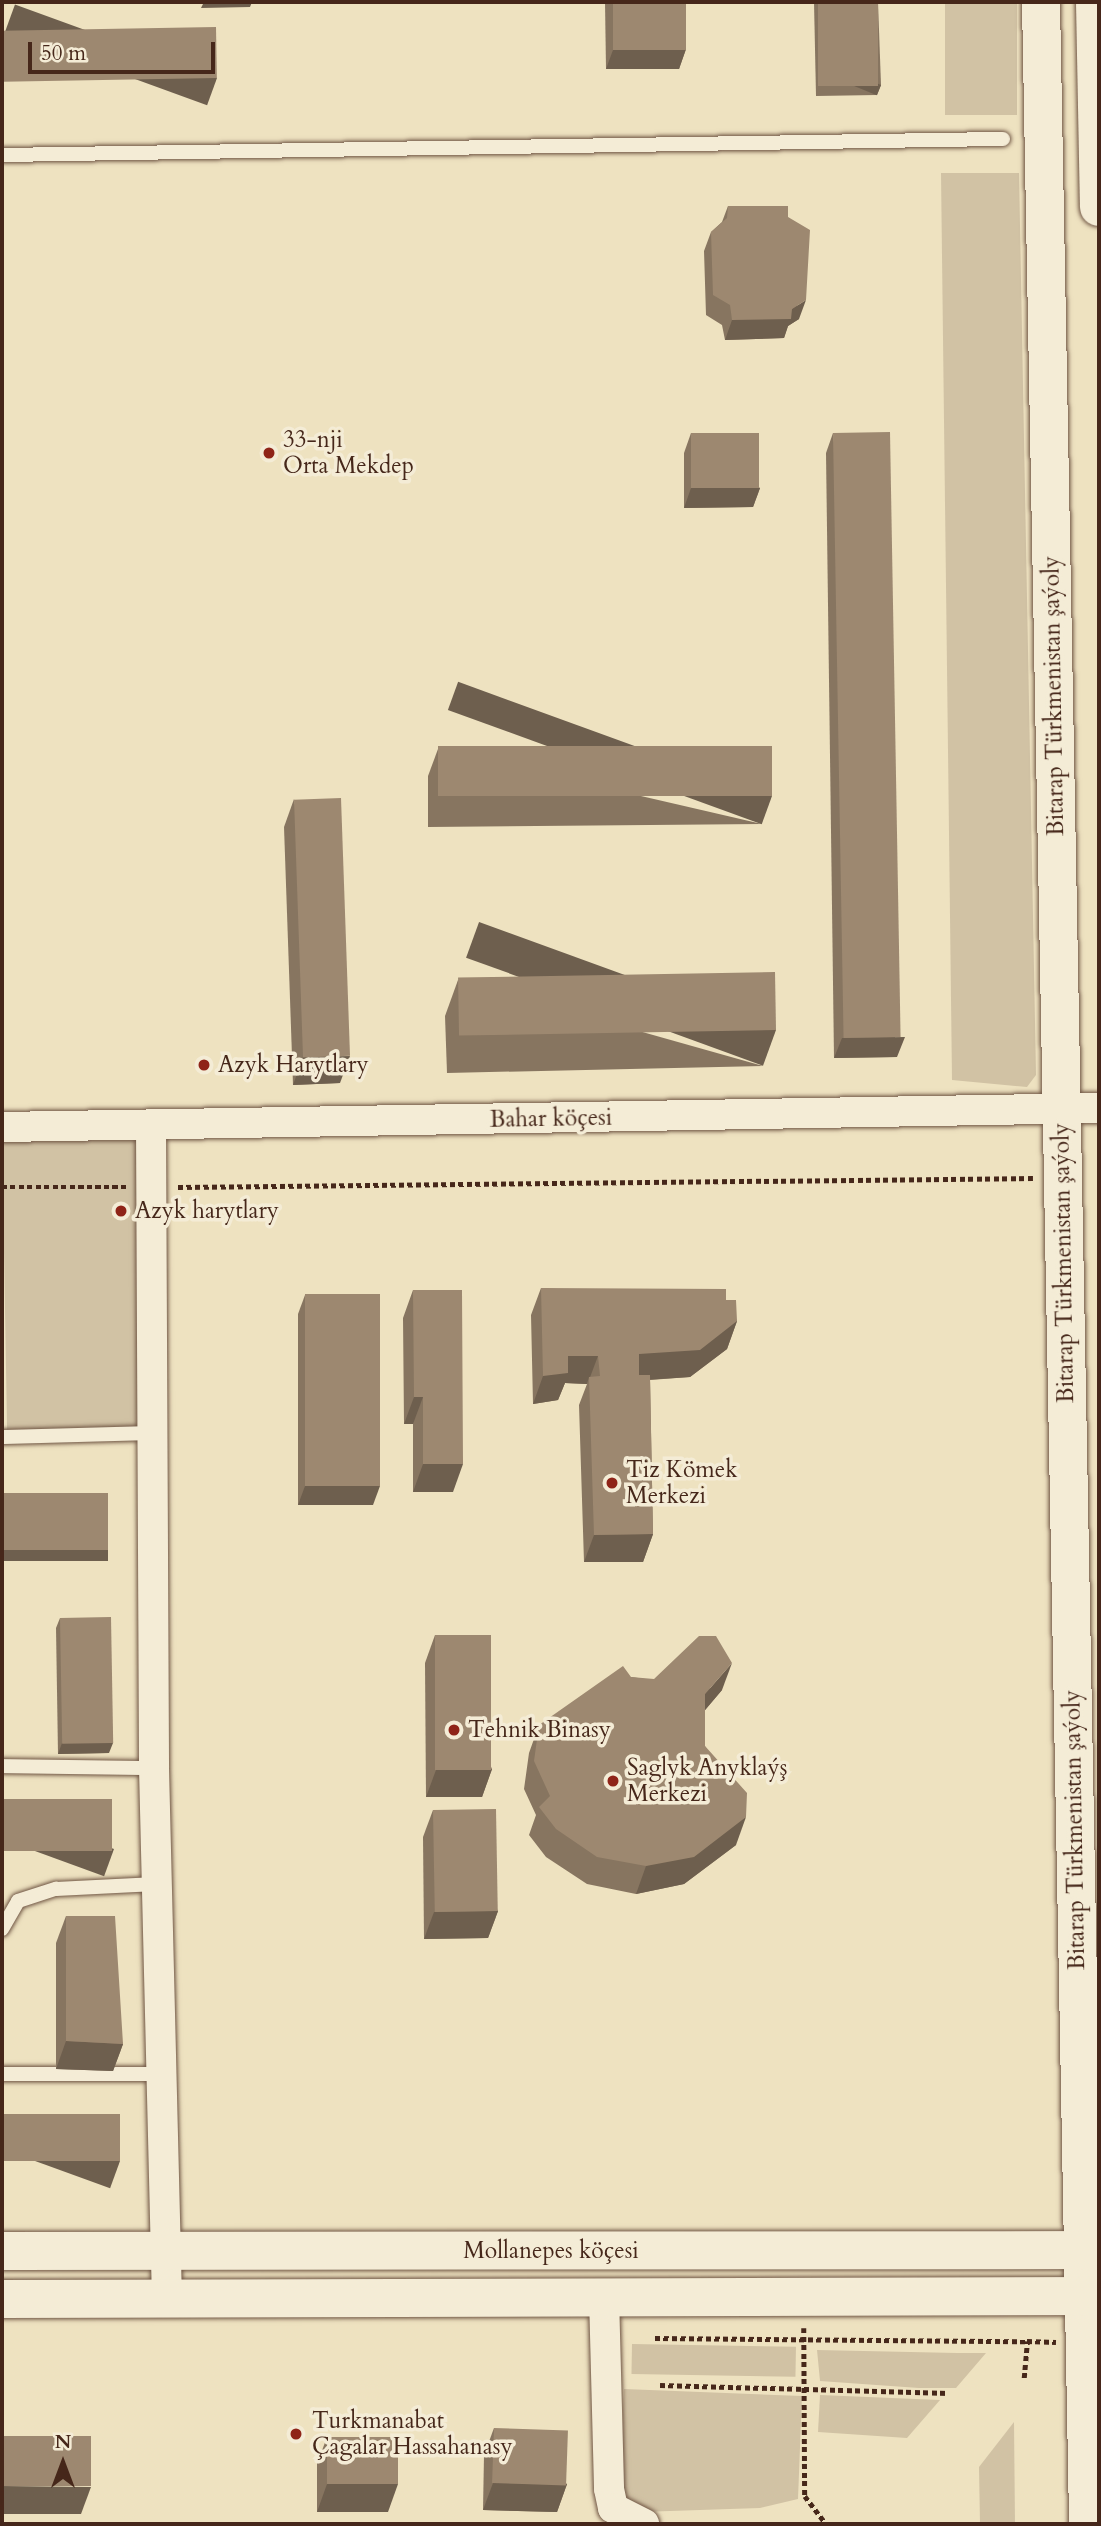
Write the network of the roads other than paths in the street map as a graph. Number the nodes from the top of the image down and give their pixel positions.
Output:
1 (1041, 2) edge
2 (1094, 2) edge
3 (1003, 139) dead end
4 (2, 155) edge
5 (1099, 207) edge
6 (1062, 1108) junction
7 (1099, 1108) edge
8 (151, 1125) junction
9 (2, 1127) edge
10 (154, 1433) junction
11 (2, 1437) edge
12 (2, 1766) edge
13 (153, 1768) junction
14 (156, 1884) junction
15 (2, 1929) edge
16 (2, 2074) edge
17 (162, 2074) junction
18 (1091, 2250) edge
19 (2, 2251) edge
20 (166, 2251) junction
21 (604, 2296) junction
22 (1092, 2296) edge
23 (2, 2299) edge
24 (167, 2299) junction
25 (644, 2524) edge
26 (1088, 2524) edge

1 - 6 main road, Bitarap Türkmenistan şaýoly
2 - 5 main road
3 - 4 lane
6 - 7 street, Bahar köçesi
6 - 8 street, Bahar köçesi
6 - 18 main road, Bitarap Türkmenistan şaýoly
8 - 9 street, Bahar köçesi
8 - 10 street
10 - 11 lane
10 - 13 street
12 - 13 lane
13 - 14 street
14 - 15 lane
14 - 17 street
16 - 17 lane
17 - 20 street
18 - 20 main road, Mollanepes köçesi
18 - 22 main road, Bitarap Türkmenistan şaýoly
19 - 20 main road, Mollanepes köçesi
20 - 24 street
21 - 22 main road, Mollanepes köçesi
21 - 24 main road, Mollanepes köçesi
21 - 25 street
22 - 26 main road, Bitarap Türkmenistan şaýoly
23 - 24 main road, Mollanepes köçesi

